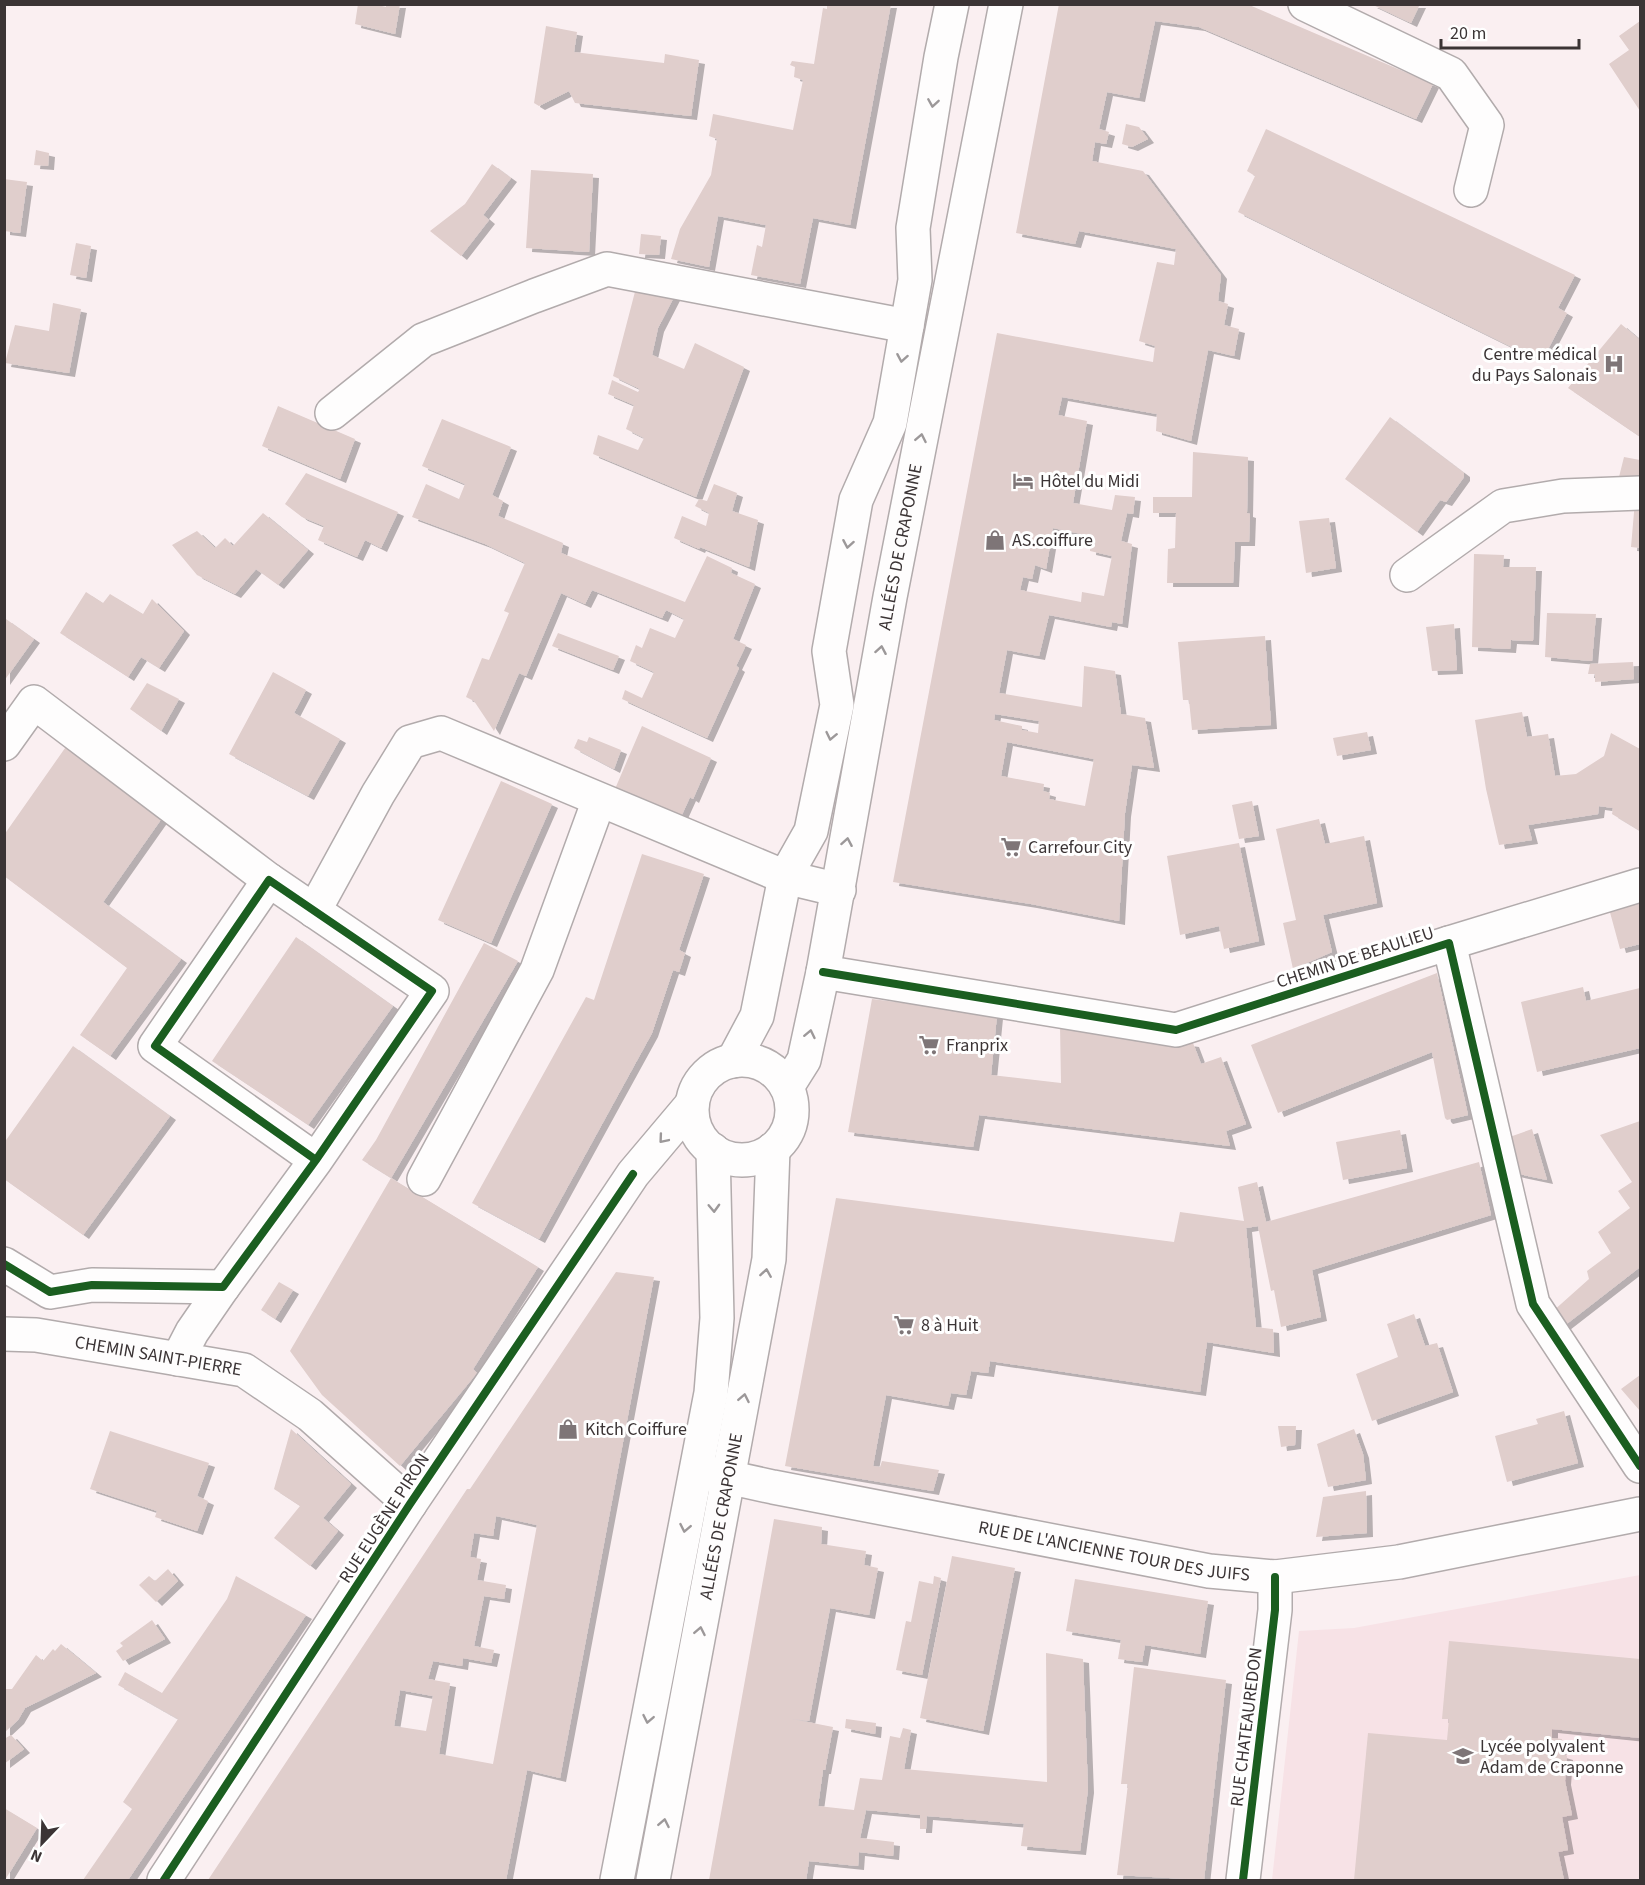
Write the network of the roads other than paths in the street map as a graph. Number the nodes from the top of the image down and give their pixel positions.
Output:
1 (938, 4) edge
2 (951, 4) edge
3 (960, 4) edge
4 (1006, 4) edge
5 (1305, 4) edge
6 (941, 57) junction
7 (1471, 190) dead end
8 (907, 326) junction
9 (332, 413) dead end
10 (1641, 493) edge
11 (1407, 575) dead end
12 (4, 744) edge
13 (599, 800) junction
14 (785, 877) junction
15 (269, 880) junction
16 (1641, 885) edge
17 (839, 890) junction
18 (314, 911) junction
19 (1449, 943) junction
20 (823, 972) junction
21 (733, 1061) junction
22 (787, 1087) junction
23 (692, 1104) junction
24 (774, 1149) junction
25 (713, 1150) junction
26 (316, 1160) junction
27 (424, 1179) dead end
28 (4, 1264) edge
29 (224, 1287) junction
30 (4, 1334) edge
31 (178, 1359) junction
32 (1641, 1466) edge
33 (696, 1470) junction
34 (729, 1476) junction
35 (410, 1504) junction
36 (1641, 1514) edge
37 (1275, 1577) junction
38 (164, 1881) edge
39 (617, 1881) edge
40 (653, 1881) edge
41 (1244, 1881) edge

1 - 6 street
2 - 6 street
3 - 6 street
17 -> 4 street, ALLÉES DE CRAPONNE
5 - 7 street
6 -> 8 street
8 - 9 street
8 -> 14 street
10 - 11 street
12 - 15 street
13 - 14 street
13 - 18 street
13 - 27 street
14 - 17 street
14 - 21 street
15 - 18 street
15 - 26 street
16 - 19 street
17 - 20 street, ALLÉES DE CRAPONNE
18 - 26 street
19 - 20 street, CHEMIN DE BEAULIEU
19 - 32 street, CHEMIN DE BEAULIEU
22 -> 20 street, ALLÉES DE CRAPONNE
21 - 22 street
21 - 23 street
22 - 24 street
23 - 25 street
23 -> 35 street, RUE EUGÈNE PIRON
24 - 25 street
34 -> 24 street, ALLÉES DE CRAPONNE
25 -> 33 street, ALLÉES DE CRAPONNE
26 - 29 street
28 - 29 street
29 - 31 street
30 - 31 street, CHEMIN SAINT-PIERRE
31 - 35 street, CHEMIN SAINT-PIERRE
33 - 34 street, RUE DE L'ANCIENNE TOUR DES JUIFS
33 -> 39 street, ALLÉES DE CRAPONNE
34 - 37 street, RUE DE L'ANCIENNE TOUR DES JUIFS
40 -> 34 street, ALLÉES DE CRAPONNE
35 - 38 street, RUE EUGÈNE PIRON
36 - 37 street, RUE DE L'ANCIENNE TOUR DES JUIFS
37 - 41 street, RUE CHATEAUREDON

